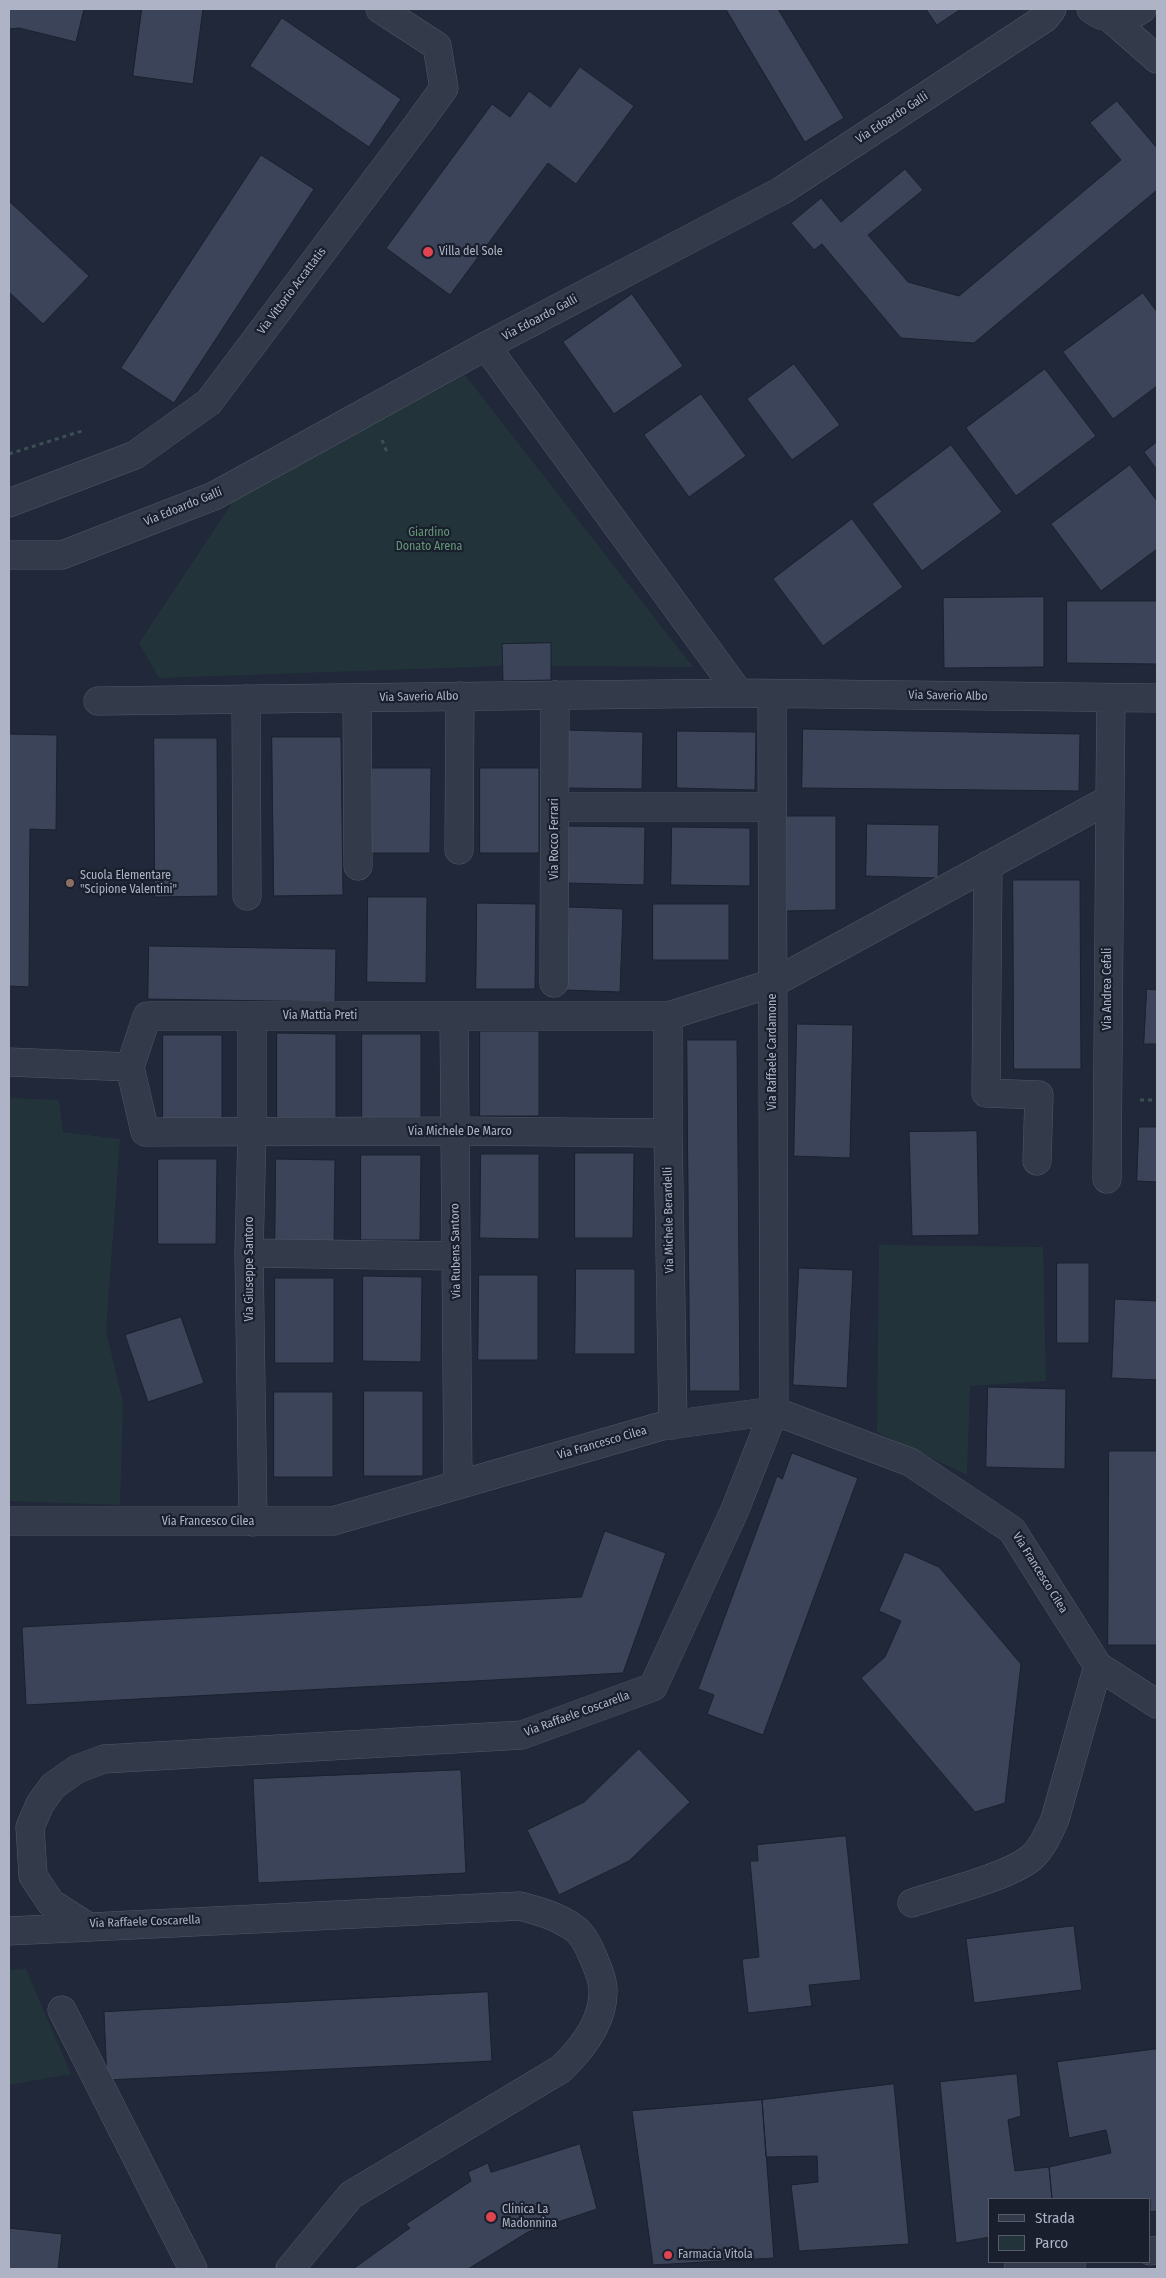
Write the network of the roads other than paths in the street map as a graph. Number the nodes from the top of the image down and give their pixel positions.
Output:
1 (380, 9) edge
2 (1142, 9) edge
3 (1049, 13) edge
4 (1098, 13) edge
5 (1152, 51) edge
6 (486, 346) junction
7 (9, 503) edge
8 (9, 555) edge
9 (740, 693) junction
10 (772, 694) junction
11 (555, 695) junction
12 (460, 696) junction
13 (358, 698) junction
14 (1111, 698) junction
15 (1157, 698) edge
16 (246, 699) junction
17 (98, 701) dead end
18 (1110, 799) junction
19 (556, 807) junction
20 (772, 807) junction
21 (459, 850) dead end
22 (988, 865) junction
23 (358, 866) dead end
24 (247, 896) dead end
25 (554, 983) dead end
26 (773, 983) junction
27 (252, 1016) junction
28 (668, 1016) junction
29 (454, 1017) junction
30 (9, 1062) edge
31 (130, 1067) junction
32 (455, 1131) junction
33 (252, 1133) junction
34 (668, 1133) junction
35 (1037, 1161) dead end
36 (1106, 1179) dead end
37 (249, 1253) junction
38 (456, 1256) junction
39 (774, 1410) junction
40 (673, 1425) junction
41 (458, 1484) junction
42 (9, 1521) edge
43 (253, 1522) junction
44 (1098, 1666) junction
45 (1157, 1704) edge
46 (19, 1834) edge
47 (912, 1903) dead end
48 (87, 1926) junction
49 (9, 1931) edge
50 (62, 2010) dead end
51 (1064, 2263) edge
52 (193, 2269) edge
53 (290, 2269) edge
54 (1018, 2269) edge

1 - 7 street, Via Vittorio Accattatis
2 - 4 street, Via Edoardo Galli
3 - 4 street, Via Edoardo Galli
3 - 6 street, Via Edoardo Galli
4 - 5 street
6 - 8 street, Via Edoardo Galli
6 - 9 street
9 - 10 street, Via Saverio Albo
9 - 11 street, Via Saverio Albo
10 - 14 street, Via Saverio Albo
10 - 20 street, Via Raffaele Cardamone
11 - 12 street, Via Saverio Albo
11 - 19 street, Via Rocco Ferrari
12 - 13 street, Via Saverio Albo
12 - 21 street
13 - 16 street, Via Saverio Albo
13 - 23 street
14 - 15 street, Via Saverio Albo
14 - 18 street, Via Andrea Cefali
16 - 17 street, Via Saverio Albo
16 - 24 street
18 - 22 street, Via Mattia Preti
18 - 36 street, Via Andrea Cefali
19 - 20 street
19 - 25 street, Via Rocco Ferrari
20 - 26 street, Via Raffaele Cardamone
22 - 26 street, Via Mattia Preti
22 - 35 street
26 - 28 street, Via Mattia Preti
26 - 39 street, Via Raffaele Cardamone
27 - 29 street, Via Mattia Preti
27 - 31 street, Via Mattia Preti
27 - 33 street, Via Giuseppe Santoro
28 - 29 street, Via Mattia Preti
28 - 34 street, Via Michele Berardelli
29 - 32 street, Via Rubens Santoro
30 - 31 street
31 - 33 street, Via Michele De Marco
32 - 33 street, Via Michele De Marco
32 - 34 street, Via Michele De Marco
32 - 38 street, Via Rubens Santoro
33 - 37 street, Via Giuseppe Santoro
34 - 40 street, Via Michele Berardelli
37 - 38 street
37 - 43 street, Via Giuseppe Santoro
38 - 41 street, Via Rubens Santoro
39 - 40 street, Via Francesco Cilea
39 - 44 street, Via Francesco Cilea
39 - 46 street, Via Raffaele Coscarella
40 - 41 street, Via Francesco Cilea
41 - 43 street, Via Francesco Cilea
42 - 43 street, Via Francesco Cilea
44 - 45 street, Via Francesco Cilea
44 - 47 street
46 - 48 street, Via Raffaele Coscarella
48 - 49 street
48 - 53 street, Via Raffaele Coscarella
50 - 52 street
51 - 54 street

